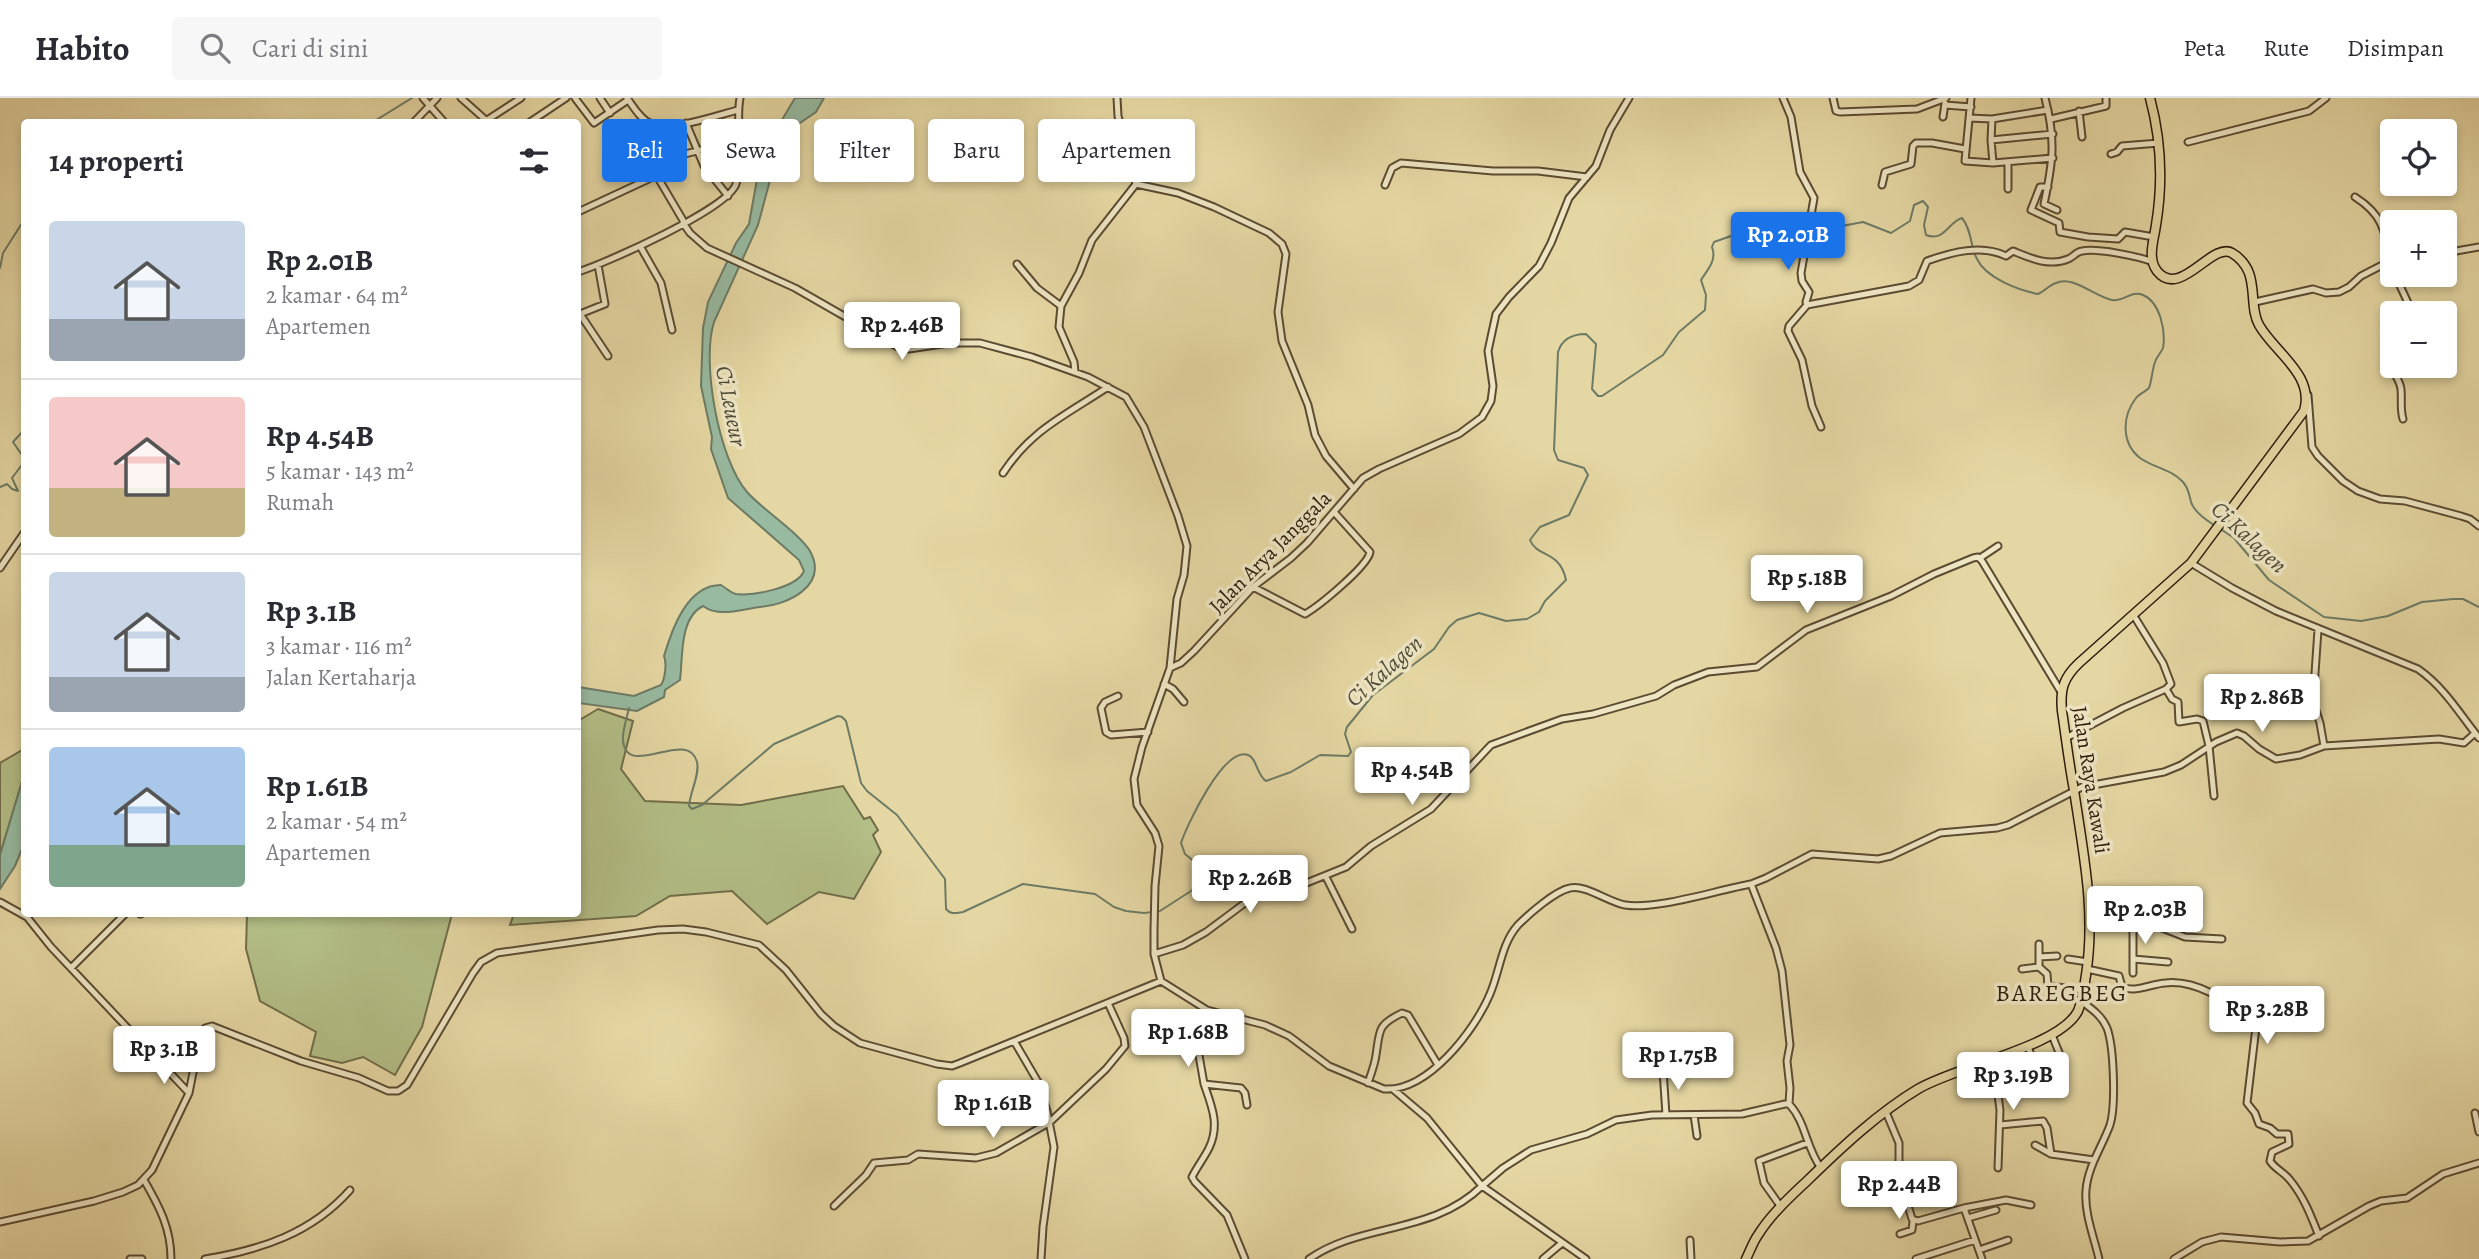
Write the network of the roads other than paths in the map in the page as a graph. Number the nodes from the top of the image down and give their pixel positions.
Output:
1 (423, 98) edge
2 (437, 98) edge
3 (461, 98) edge
4 (476, 98) edge
5 (521, 98) edge
6 (566, 98) edge
7 (575, 98) edge
8 (600, 98) edge
9 (740, 98) edge
10 (1117, 98) edge
11 (1629, 98) edge
12 (1783, 98) edge
13 (1833, 98) edge
14 (1971, 98) edge
15 (2045, 98) edge
16 (2106, 98) edge
17 (2150, 98) edge
18 (2326, 98) edge
19 (628, 99) edge
20 (1946, 100) edge
21 (467, 104) junction
22 (429, 105) junction
23 (1971, 107) junction
24 (738, 110) junction
25 (2048, 110) junction
26 (2079, 111) junction
27 (610, 113) junction
28 (1943, 117) dead end
29 (1969, 118) junction
30 (417, 119) edge
31 (441, 119) edge
32 (483, 119) edge
33 (490, 119) edge
34 (534, 119) edge
35 (644, 119) edge
36 (739, 119) edge
37 (1992, 119) junction
38 (2050, 119) junction
39 (687, 123) edge
40 (687, 126) edge
41 (2053, 134) junction
42 (2082, 136) dead end
43 (1992, 140) junction
44 (2188, 142) dead end
45 (2159, 143) junction
46 (1965, 149) junction
47 (701, 150) edge
48 (696, 151) junction
49 (687, 154) edge
50 (2111, 154) dead end
51 (2053, 158) junction
52 (2008, 162) junction
53 (1993, 163) junction
54 (1587, 177) junction
55 (643, 182) edge
56 (660, 182) edge
57 (737, 182) edge
58 (1136, 184) junction
59 (1385, 185) dead end
60 (1882, 185) dead end
61 (2048, 187) junction
62 (2008, 189) dead end
63 (728, 197) junction
64 (2355, 197) dead end
65 (2057, 210) dead end
66 (581, 211) edge
67 (2380, 222) edge
68 (684, 223) junction
69 (2154, 237) junction
70 (640, 246) junction
71 (2479, 247) edge
72 (2457, 251) edge
73 (2153, 262) junction
74 (1017, 264) dead end
75 (598, 265) junction
76 (2380, 266) edge
77 (581, 271) edge
78 (2255, 302) junction
79 (1807, 305) junction
80 (1061, 306) junction
81 (581, 314) edge
82 (581, 316) edge
83 (672, 330) dead end
84 (608, 356) dead end
85 (1075, 372) junction
86 (2395, 378) edge
87 (2304, 386) junction
88 (1108, 387) junction
89 (2403, 419) dead end
90 (1821, 427) dead end
91 (1003, 473) dead end
92 (1354, 489) junction
93 (1334, 512) junction
94 (2479, 526) edge
95 (20, 544) edge
96 (1998, 546) dead end
97 (1980, 558) junction
98 (2191, 563) junction
99 (0, 568) edge
100 (1253, 587) junction
101 (2134, 616) junction
102 (2318, 629) junction
103 (1170, 668) junction
104 (1164, 684) junction
105 (2166, 689) junction
106 (2061, 692) junction
107 (1118, 696) dead end
108 (1184, 702) dead end
109 (1148, 732) junction
110 (2477, 735) edge
111 (2066, 738) junction
112 (2209, 746) junction
113 (2324, 746) junction
114 (2074, 790) junction
115 (2214, 796) dead end
116 (1326, 877) junction
117 (1751, 884) junction
118 (2090, 895) junction
119 (2, 903) edge
120 (21, 912) edge
121 (27, 917) edge
122 (122, 917) edge
123 (2134, 917) junction
124 (2091, 926) junction
125 (2133, 927) junction
126 (1352, 929) dead end
127 (2221, 939) dead end
128 (2039, 944) dead end
129 (1154, 954) junction
130 (2057, 956) dead end
131 (2039, 957) junction
132 (2068, 959) dead end
133 (2133, 959) junction
134 (2168, 962) dead end
135 (2088, 966) junction
136 (2039, 967) junction
137 (71, 968) junction
138 (2021, 969) dead end
139 (2133, 973) dead end
140 (1161, 981) junction
141 (2084, 990) junction
142 (2081, 1001) junction
143 (1108, 1003) junction
144 (1207, 1010) junction
145 (2052, 1035) junction
146 (1014, 1041) junction
147 (2028, 1046) junction
148 (1993, 1058) junction
149 (2062, 1060) dead end
150 (1438, 1065) junction
151 (1663, 1070) dead end
152 (2039, 1080) dead end
153 (1368, 1083) junction
154 (1204, 1084) junction
155 (1394, 1090) junction
156 (189, 1093) junction
157 (1789, 1104) junction
158 (1247, 1105) dead end
159 (1886, 1112) junction
160 (2474, 1113) dead end
161 (1666, 1115) junction
162 (1694, 1115) junction
163 (1050, 1122) junction
164 (2000, 1125) junction
165 (2479, 1132) edge
166 (1697, 1136) dead end
167 (1807, 1143) junction
168 (2035, 1145) dead end
169 (2051, 1154) junction
170 (2094, 1160) junction
171 (2479, 1163) edge
172 (1821, 1168) junction
173 (1998, 1168) dead end
174 (144, 1180) junction
175 (1482, 1186) junction
176 (350, 1190) dead end
177 (2031, 1205) dead end
178 (834, 1206) dead end
179 (1781, 1207) junction
180 (1964, 1208) junction
181 (1996, 1210) dead end
182 (1968, 1218) junction
183 (1913, 1220) junction
184 (0, 1222) edge
185 (1900, 1234) dead end
186 (2319, 1236) junction
187 (1690, 1240) dead end
188 (1976, 1240) junction
189 (2008, 1240) dead end
190 (1562, 1243) junction
191 (1979, 1250) junction
192 (130, 1259) edge
193 (142, 1259) edge
194 (171, 1259) edge
195 (205, 1259) edge
196 (1041, 1259) edge
197 (1245, 1259) edge
198 (1309, 1259) edge
199 (1543, 1259) edge
200 (1586, 1259) edge
201 (1691, 1259) edge
202 (1746, 1259) edge
203 (1916, 1259) edge
204 (1982, 1259) edge
205 (2099, 1259) edge
206 (2174, 1259) edge

1 - 22 street
2 - 22 street
3 - 21 street
4 - 21 street
5 - 33 street
6 - 34 street
7 - 27 street
8 - 27 street
9 - 24 street
10 - 58 street
11 - 54 street, Jalan Arya Janggala
12 - 79 street
13 - 20 street
14 - 23 street
15 - 25 street
16 - 26 street
17 - 45 highway
18 - 44 street
19 - 27 street
19 - 35 street
20 - 23 street
20 - 28 street
21 - 32 street
22 - 30 street
22 - 31 street
23 - 29 street
24 - 36 street
24 - 39 street
25 - 37 street
25 - 38 street
26 - 38 street
26 - 42 street
29 - 37 street
29 - 46 street
37 - 43 street
38 - 41 street
40 - 48 street
41 - 43 street
41 - 51 street
43 - 53 street
45 - 50 street
45 - 69 highway
46 - 53 street
46 - 60 street
47 - 48 street
48 - 49 street
48 - 63 street
51 - 52 street
51 - 61 street
52 - 53 street
52 - 62 street
54 - 59 street
54 - 92 street, Jalan Arya Janggala
55 - 66 street
56 - 68 street
57 - 63 street
58 - 80 street
58 - 92 street
61 - 65 street
61 - 69 street
63 - 68 street
64 - 67 street
68 - 70 street
68 - 85 street
69 - 73 highway
70 - 75 street
70 - 83 street
71 - 72 street
73 - 78 highway
73 - 79 street
74 - 80 street
75 - 77 street
75 - 81 street
76 - 78 street
78 - 87 highway
79 - 90 street
80 - 85 street
82 - 84 street
85 - 88 street
86 - 89 street
87 - 94 street
87 - 98 highway, Jalan Raya Kawali
88 - 91 street
88 - 103 street
92 - 93 street, Jalan Arya Janggala
93 - 100 street, Jalan Arya Janggala
93 - 100 street
95 - 99 street
96 - 97 street
97 - 106 street
97 - 116 street
98 - 101 highway, Jalan Raya Kawali
98 - 102 street
100 - 103 street, Jalan Arya Janggala
101 - 105 street
101 - 106 highway, Jalan Raya Kawali
102 - 110 street
102 - 113 street
103 - 104 street
104 - 108 street
104 - 109 street
105 - 111 street
105 - 112 street
106 - 111 highway, Jalan Raya Kawali
107 - 109 street
109 - 129 street
110 - 113 street
111 - 114 highway, Jalan Raya Kawali
112 - 113 street
112 - 114 street
112 - 115 street
114 - 117 street
114 - 118 highway, Jalan Raya Kawali
116 - 126 street
116 - 129 street
117 - 150 street
117 - 157 street
118 - 123 street
118 - 124 highway, Jalan Raya Kawali
119 - 120 street
121 - 137 street
122 - 137 street
123 - 125 street
123 - 127 street
124 - 125 street
124 - 135 highway, Jalan Raya Kawali
125 - 133 street
128 - 131 street
129 - 140 street
130 - 131 street
131 - 136 street
132 - 135 street
133 - 134 street
133 - 139 street
135 - 141 highway, Jalan Raya Kawali
135 - 186 street
136 - 138 street
136 - 141 street
137 - 156 street
140 - 143 street
140 - 144 street
141 - 142 highway, Jalan Raya Kawali
142 - 145 highway, Jalan Raya Kawali
142 - 170 street
143 - 146 street
143 - 163 street
144 - 153 street
144 - 154 street
145 - 147 highway, Jalan Raya Kawali
145 - 149 street
146 - 156 street
146 - 163 street
147 - 148 highway, Jalan Raya Kawali
147 - 152 street
148 - 159 highway, Jalan Raya Kawali
148 - 164 street
150 - 153 street
150 - 155 street
151 - 161 street
153 - 155 street
154 - 158 street
154 - 197 street
155 - 175 street
156 - 174 street
157 - 162 street
157 - 167 street
159 - 172 highway, Jalan Raya Kawali
159 - 183 street
160 - 165 street
161 - 162 street
161 - 175 street
162 - 166 street
163 - 178 street
163 - 196 street
164 - 169 street
164 - 173 street
167 - 172 street
167 - 179 street
168 - 169 street
169 - 170 street
170 - 205 street
171 - 186 street
172 - 179 highway, Jalan Raya Kawali
174 - 184 street
174 - 194 street
175 - 190 street
175 - 198 street
176 - 195 street
177 - 180 street
179 - 202 highway, Jalan Raya Kawali
180 - 182 street
180 - 183 street
181 - 182 street
182 - 188 street
183 - 185 street
186 - 206 street
187 - 201 street
188 - 191 street
188 - 203 street
189 - 191 street
190 - 199 street
190 - 200 street
191 - 204 street
192 - 193 street

